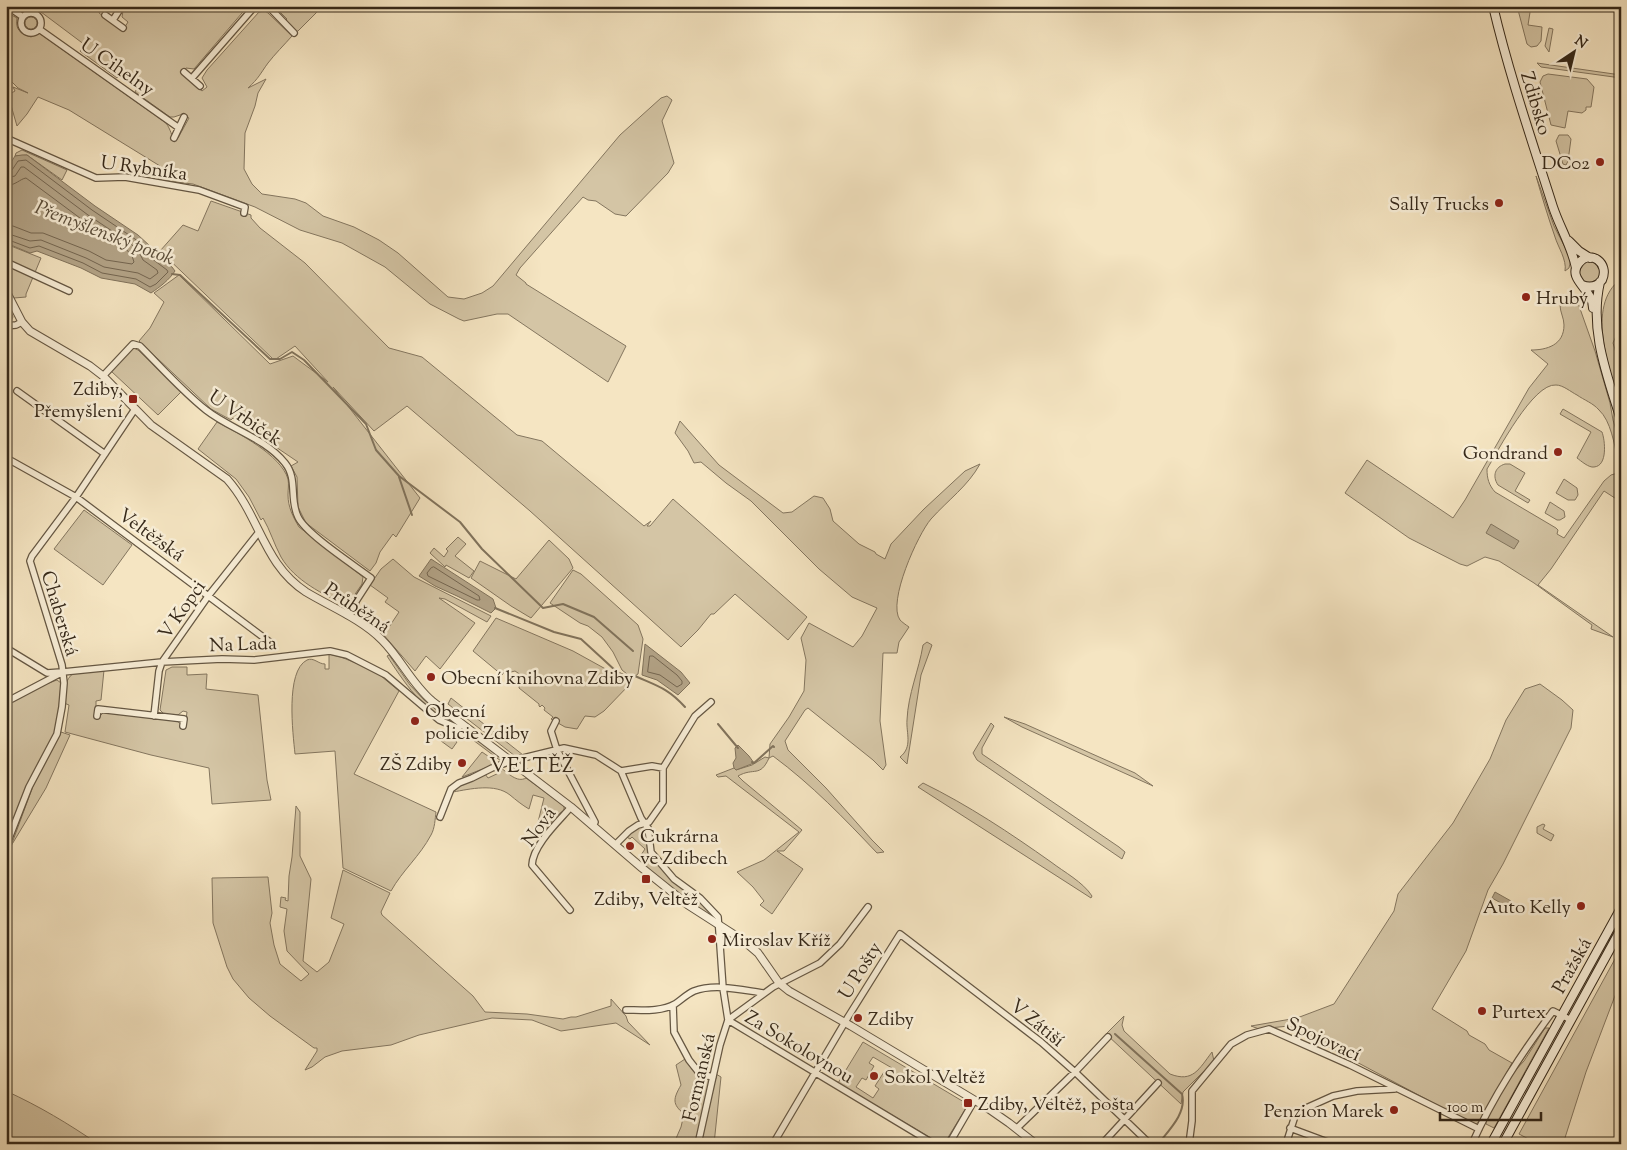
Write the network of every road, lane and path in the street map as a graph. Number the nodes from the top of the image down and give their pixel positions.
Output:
1 (7, 6) edge
2 (122, 6) edge
3 (255, 6) edge
4 (268, 6) edge
5 (1493, 6) edge
6 (28, 7) edge
7 (32, 13) junction
8 (105, 15) dead end
9 (23, 18) junction
10 (113, 20) junction
11 (124, 28) dead end
12 (39, 29) junction
13 (294, 33) dead end
14 (184, 72) dead end
15 (192, 78) junction
16 (200, 86) dead end
17 (184, 118) dead end
18 (6, 126) edge
19 (179, 128) junction
20 (174, 138) dead end
21 (8, 139) junction
22 (6, 148) edge
23 (244, 213) dead end
24 (1564, 236) junction
25 (1590, 258) junction
26 (6, 262) edge
27 (1576, 268) junction
28 (1600, 282) junction
29 (1582, 284) junction
30 (6, 291) edge
31 (69, 291) dead end
32 (1596, 316) junction
33 (22, 322) junction
34 (6, 326) edge
35 (103, 376) junction
36 (17, 391) dead end
37 (135, 409) junction
38 (1621, 420) edge
39 (105, 454) junction
40 (8, 459) dead end
41 (76, 497) junction
42 (259, 532) junction
43 (209, 595) junction
44 (347, 615) junction
45 (271, 642) dead end
46 (6, 648) edge
47 (162, 662) junction
48 (63, 672) junction
49 (6, 702) edge
50 (711, 702) dead end
51 (97, 716) dead end
52 (154, 716) junction
53 (556, 722) dead end
54 (462, 724) junction
55 (183, 726) dead end
56 (556, 750) junction
57 (511, 761) junction
58 (663, 768) junction
59 (621, 771) junction
60 (571, 807) junction
61 (440, 817) dead end
62 (644, 823) junction
63 (593, 826) junction
64 (615, 845) junction
65 (6, 846) edge
66 (868, 907) dead end
67 (1621, 908) edge
68 (570, 910) dead end
69 (720, 925) junction
70 (1621, 929) edge
71 (900, 934) joint
72 (779, 983) junction
73 (723, 988) junction
74 (763, 993) junction
75 (673, 1005) junction
76 (626, 1010) dead end
77 (1562, 1015) junction
78 (728, 1020) junction
79 (1571, 1020) junction
80 (845, 1022) junction
81 (1108, 1037) dead end
82 (1075, 1072) junction
83 (816, 1073) junction
84 (713, 1077) junction
85 (1158, 1083) dead end
86 (1396, 1088) junction
87 (974, 1101) junction
88 (1124, 1120) junction
89 (1017, 1128) junction
90 (1290, 1128) junction
91 (1479, 1129) junction
92 (698, 1144) edge
93 (773, 1144) edge
94 (934, 1144) edge
95 (949, 1144) edge
96 (1036, 1144) edge
97 (1102, 1144) edge
98 (1150, 1144) edge
99 (1189, 1144) edge
100 (1286, 1144) edge
101 (1333, 1144) edge
102 (1472, 1144) edge
103 (1491, 1144) edge
104 (1503, 1144) edge

1 - 9 street, U Cihelny
2 - 10 street
3 - 15 street
4 - 13 street
5 - 24 main road, Zdibsko
6 - 7 street
7 - 9 street
7 - 12 street
8 - 10 street
9 - 12 street, U Cihelny
10 - 11 street
12 - 19 street, U Cihelny
14 - 15 street
15 - 16 street
17 - 19 street
18 - 21 street
19 - 20 street
21 - 22 street
21 - 23 street, U Rybníka
24 - 25 main road, Zdibsko
24 - 27 main road, Zdibsko
25 - 27 main road
25 - 28 main road
26 - 31 street
27 - 29 main road
28 - 29 main road
28 - 32 main road
29 - 32 main road
30 - 33 street
32 - 38 main road
33 - 34 street
33 - 35 street, Průběžná
35 - 37 street, Průběžná
35 - 44 street, U Vrbiček
36 - 39 street
37 - 39 street, Chaberská
37 - 42 street, Průběžná
39 - 41 street, Chaberská
40 - 41 street, Veltěžská
41 - 43 street, Veltěžská
41 - 48 street, Chaberská
42 - 43 street, V Kopci
42 - 44 street, Průběžná
43 - 45 street, Veltěžská
43 - 47 street, V Kopci
44 - 54 street, Průběžná
46 - 48 street
47 - 48 street, Na Lada
47 - 52 street, V Kopci
47 - 54 street, Na Lada
48 - 49 street, Na Lada
48 - 65 street, Chaberská
50 - 58 street
51 - 52 street
52 - 55 street
53 - 56 street
54 - 57 street, Průběžná
56 - 57 street
56 - 59 street
56 - 63 street
57 - 60 street, Průběžná
57 - 61 street
58 - 59 street
58 - 62 street
59 - 62 street
60 - 63 street, Průběžná
60 - 68 street, Nová
62 - 64 street
62 - 69 street
63 - 64 street, Průběžná
64 - 69 street, Průběžná
66 - 72 street, Formanská
67 - 77 main road, Pražská
69 - 72 street, Průběžná
69 - 73 street
70 - 79 main road, Pražská
71 - 80 street, U Pošty
71 - 82 street, V Zátiší
72 - 74 street, Formanská
72 - 80 street, Průběžná
73 - 74 street
73 - 75 street
73 - 78 street
74 - 78 street, Formanská
75 - 76 street
75 - 84 street
77 - 79 street
77 - 91 street
77 - 103 main road, Pražská
78 - 83 street, Za Sokolovnou
78 - 84 street, Formanská
79 - 104 main road, Pražská
80 - 83 street, U Pošty
80 - 87 street, Průběžná
81 - 82 street
82 - 88 street, V Zátiší
82 - 89 street
83 - 93 street, U Pošty
83 - 94 street, Za Sokolovnou
84 - 92 street, Formanská
85 - 88 street
86 - 90 street
86 - 91 street, Spojovací
86 - 99 street, Spojovací
87 - 89 street, Průběžná
87 - 95 street
88 - 97 street
88 - 98 street, V Zátiší
89 - 96 street, Průběžná
90 - 100 street
90 - 101 street
91 - 102 street

